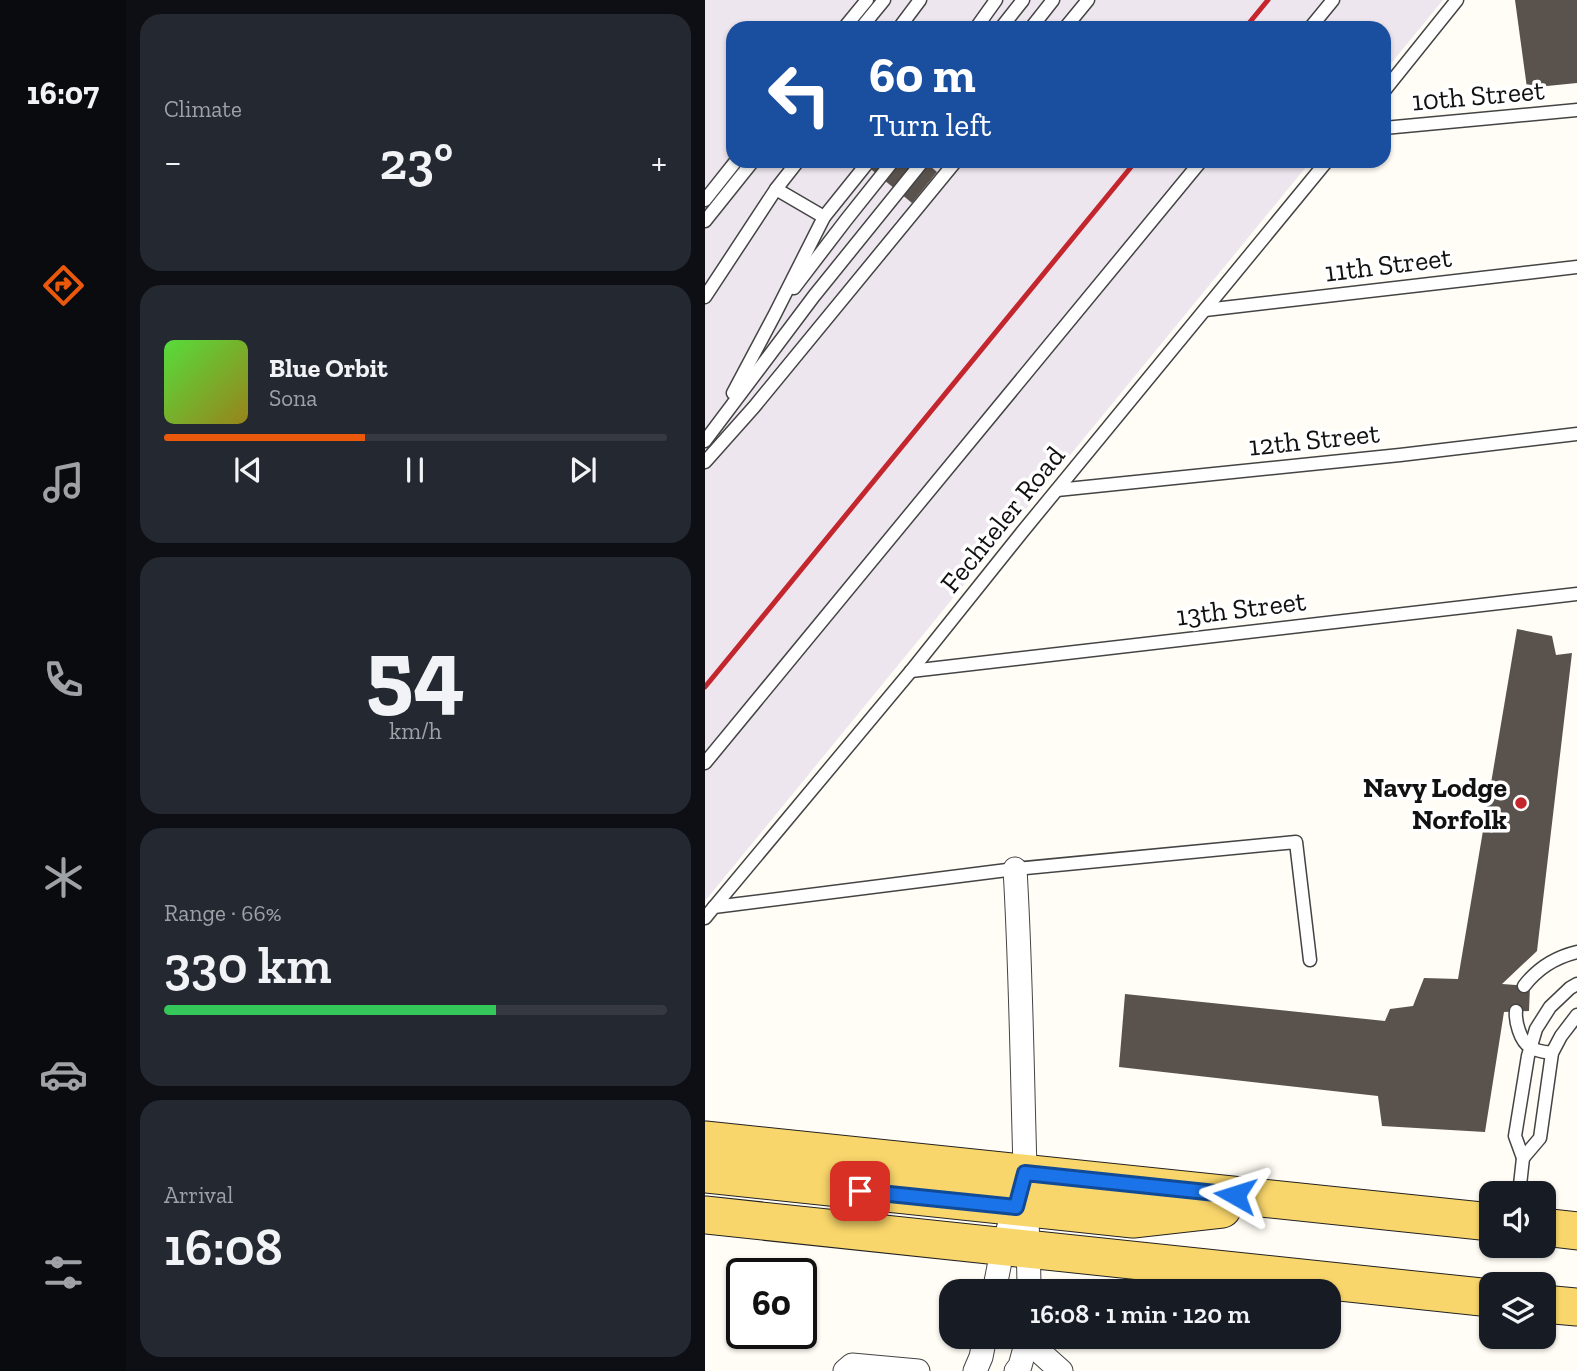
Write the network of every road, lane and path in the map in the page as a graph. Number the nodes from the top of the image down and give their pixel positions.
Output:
1 (867, 0) edge
2 (884, 0) edge
3 (920, 0) edge
4 (996, 0) edge
5 (1023, 0) edge
6 (1053, 0) edge
7 (1088, 0) edge
8 (1333, 0) edge
9 (1457, 0) edge
10 (850, 21) edge
11 (867, 21) edge
12 (904, 21) edge
13 (981, 21) edge
14 (1006, 21) edge
15 (1036, 21) edge
16 (1071, 21) edge
17 (1316, 21) edge
18 (1391, 82) edge
19 (1577, 110) edge
20 (1391, 127) edge
21 (730, 168) edge
22 (747, 168) edge
23 (792, 168) edge
24 (863, 168) edge
25 (887, 168) edge
26 (917, 168) edge
27 (950, 168) edge
28 (1195, 168) edge
29 (1321, 168) edge
30 (776, 189) junction
31 (705, 200) edge
32 (824, 216) junction
33 (705, 221) edge
34 (1577, 267) edge
35 (705, 297) edge
36 (1205, 310) junction
37 (775, 314) junction
38 (1577, 434) edge
39 (709, 436) edge
40 (705, 462) edge
41 (1057, 490) junction
42 (1577, 594) edge
43 (911, 671) junction
44 (705, 763) edge
45 (1015, 869) junction
46 (714, 907) junction
47 (705, 918) edge
48 (1577, 952) edge
49 (1310, 960) dead end
50 (1577, 984) edge
51 (1524, 986) dead end
52 (1516, 1011) dead end
53 (1577, 1015) edge
54 (1530, 1048) junction
55 (1552, 1053) junction
56 (705, 1140) edge
57 (1523, 1158) junction
58 (705, 1174) edge
59 (1520, 1181) edge
60 (1023, 1196) junction
61 (705, 1215) edge
62 (1479, 1221) edge
63 (1556, 1229) edge
64 (1577, 1231) edge
65 (1016, 1248) junction
66 (1000, 1279) edge
67 (1025, 1279) edge
68 (1479, 1297) edge
69 (1556, 1305) edge
70 (1577, 1307) edge
71 (983, 1349) edge
72 (1025, 1349) edge
73 (1038, 1349) edge
74 (845, 1371) edge
75 (918, 1371) edge
76 (975, 1371) edge
77 (1016, 1371) edge
78 (1061, 1371) edge

1 - 10 lane
2 - 11 lane
3 - 12 lane
4 - 13 lane
5 - 14 lane
6 - 15 lane
7 - 16 lane
8 - 17 lane
9 - 18 lane
19 - 20 lane, 10th Street
21 - 31 lane
22 - 33 lane
23 - 30 lane
24 - 32 lane
25 - 37 lane
26 - 39 lane
27 - 40 lane
28 - 44 lane
29 - 36 lane, Fechteler Road
30 - 32 lane
30 - 35 lane
32 - 37 lane
34 - 36 lane, 11th Street
36 - 41 lane, Fechteler Road
37 - 39 lane
38 - 41 lane, 12th Street
41 - 43 lane, Fechteler Road
42 - 43 lane, 13th Street
43 - 46 lane, Fechteler Road
45 - 46 lane
45 - 49 lane
45 - 60 street
46 - 47 lane, Fechteler Road
48 - 51 lane
50 - 54 lane
52 - 54 lane
53 - 55 lane
54 - 55 lane
54 - 57 lane
55 - 57 lane
56 - 60 main road
57 - 59 lane
58 - 60 main road
60 - 62 main road
60 - 65 street
61 - 65 main road
63 - 64 main road
65 - 66 street
65 - 67 street
65 - 68 main road
69 - 70 main road
71 - 76 street
72 - 77 street
73 - 78 street
74 - 75 street

